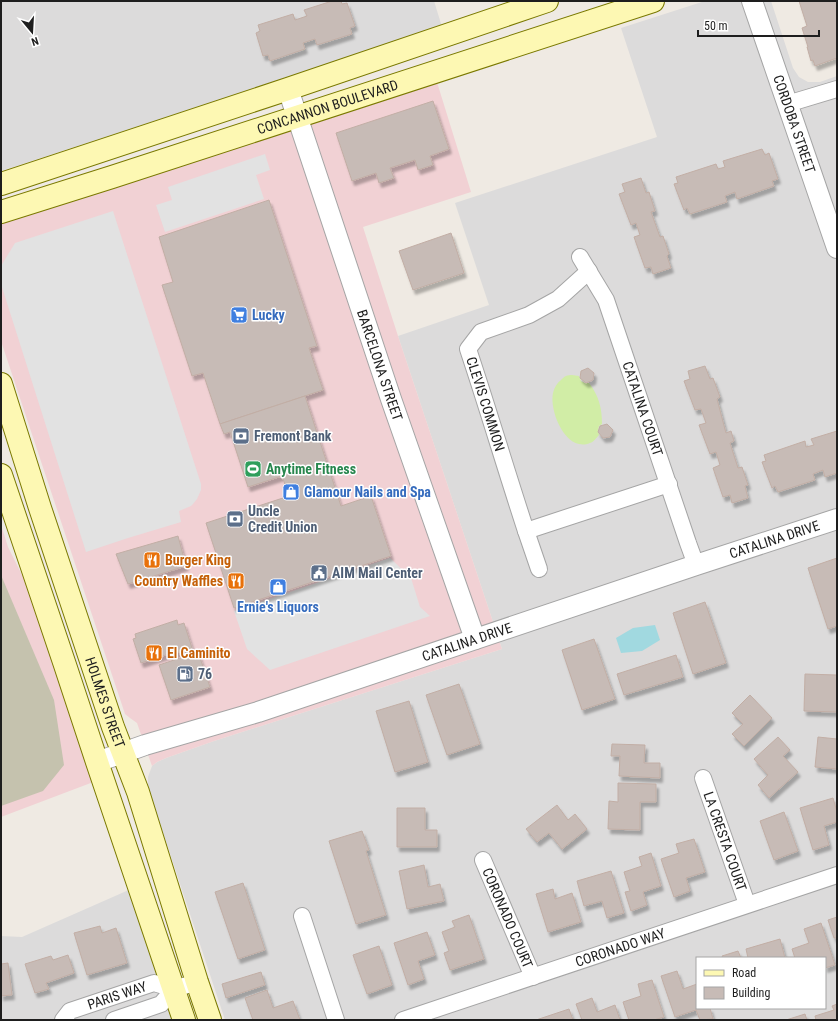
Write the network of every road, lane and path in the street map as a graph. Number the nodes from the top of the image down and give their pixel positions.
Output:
1 (547, 1) edge
2 (653, 1) edge
3 (752, 1) edge
4 (288, 89) junction
5 (837, 89) edge
6 (786, 104) junction
7 (297, 116) junction
8 (1, 184) edge
9 (1, 212) edge
10 (837, 248) edge
11 (580, 257) dead end
12 (589, 271) junction
13 (1, 384) edge
14 (1, 475) edge
15 (669, 484) junction
16 (837, 519) edge
17 (526, 531) junction
18 (696, 564) junction
19 (539, 569) dead end
20 (475, 639) junction
21 (123, 753) junction
22 (97, 762) junction
23 (703, 778) dead end
24 (483, 860) dead end
25 (837, 875) edge
26 (747, 904) junction
27 (302, 916) dead end
28 (533, 976) junction
29 (197, 982) junction
30 (174, 989) junction
31 (64, 1020) edge
32 (114, 1020) edge
33 (184, 1020) edge
34 (210, 1020) edge
35 (336, 1020) edge
36 (403, 1020) edge

1 - 4 main road, CONCANNON BOULEVARD
2 - 7 main road, CONCANNON BOULEVARD
3 - 6 street, CORDOBA STREET
4 - 7 street, BARCELONA STREET
4 - 8 main road, CONCANNON BOULEVARD
5 - 6 street
6 - 10 street, CORDOBA STREET
7 - 9 main road, CONCANNON BOULEVARD
7 - 20 street, BARCELONA STREET
11 - 12 street, CATALINA COURT
12 - 15 street, CATALINA COURT
12 - 17 street, CLEVIS COMMON
13 - 21 main road, HOLMES STREET
14 - 22 main road, HOLMES STREET
15 - 17 street
15 - 18 street, CATALINA COURT
16 - 18 street, CATALINA DRIVE
17 - 19 street, CLEVIS COMMON
18 - 20 street, CATALINA DRIVE
20 - 21 street, CATALINA DRIVE
21 - 22 street, CATALINA DRIVE
21 - 29 main road, HOLMES STREET
22 - 30 main road, HOLMES STREET
23 - 26 street, LA CRESTA COURT
24 - 28 street, CORONADO COURT
25 - 26 street, CORONADO WAY
26 - 28 street, CORONADO WAY
27 - 35 street
28 - 36 street, CORONADO WAY
29 - 30 street
29 - 34 main road, HOLMES STREET
30 - 31 street, PARIS WAY
30 - 32 street, PARIS WAY
30 - 33 main road, HOLMES STREET

